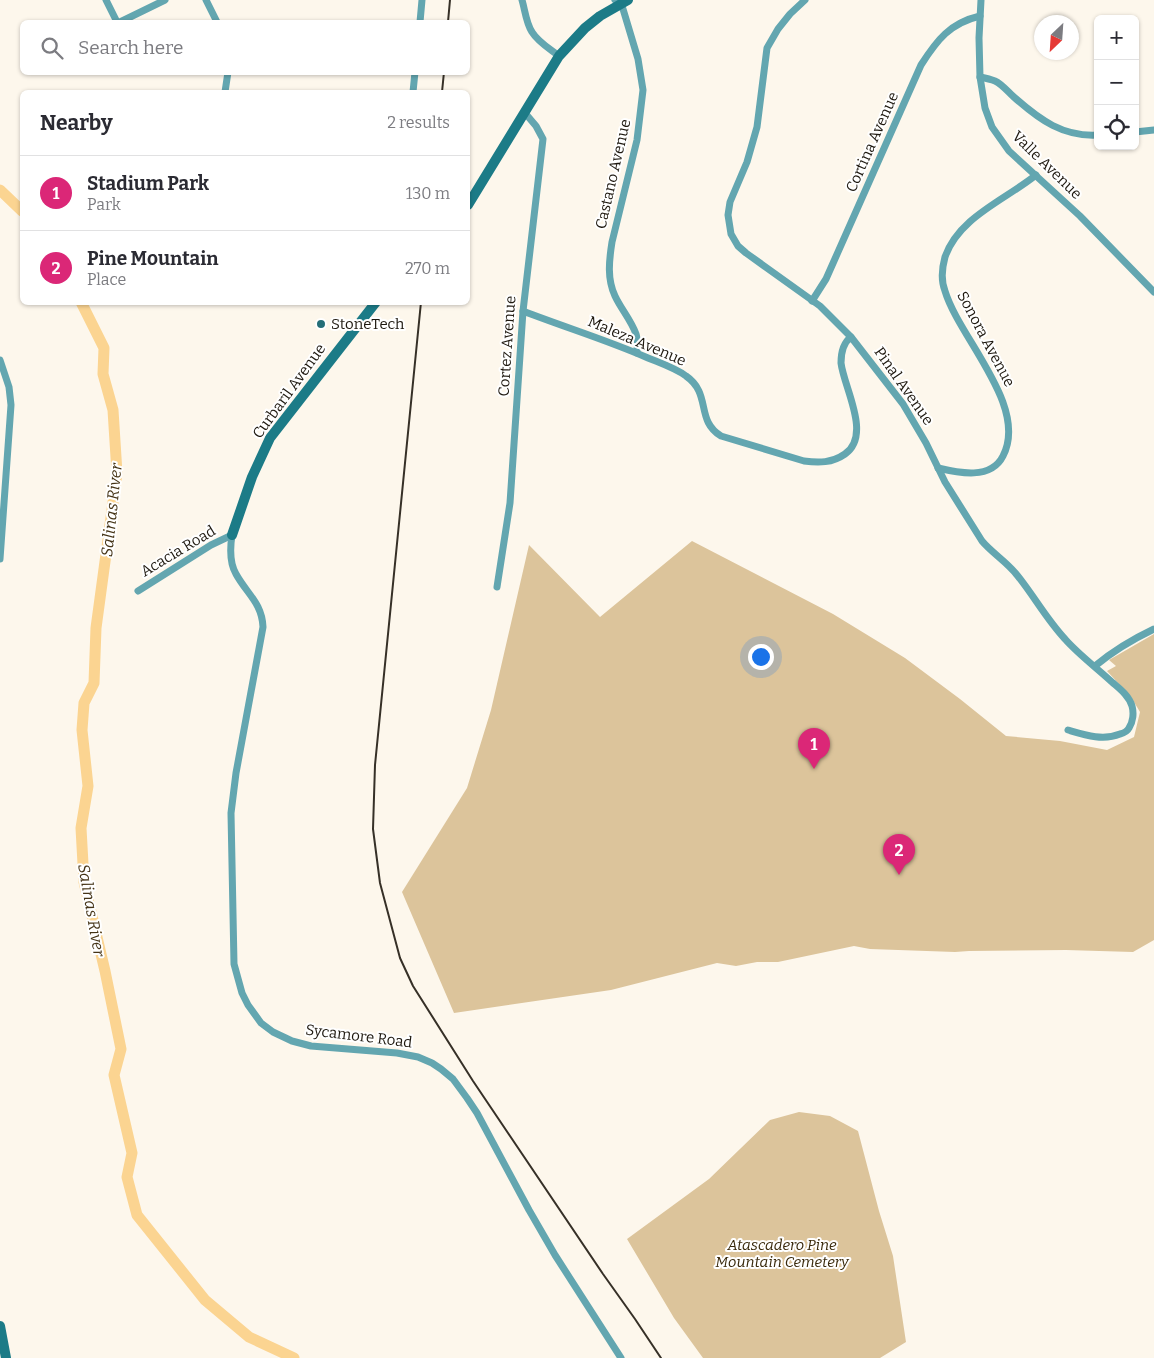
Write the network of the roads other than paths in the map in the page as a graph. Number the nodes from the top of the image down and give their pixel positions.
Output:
1 (106, 0) edge
2 (165, 0) edge
3 (206, 0) edge
4 (422, 0) edge
5 (522, 0) edge
6 (805, 0) edge
7 (981, 0) edge
8 (621, 1) edge
9 (980, 16) junction
10 (117, 20) edge
11 (122, 20) edge
12 (216, 20) edge
13 (420, 20) edge
14 (559, 56) junction
15 (228, 75) edge
16 (415, 75) edge
17 (980, 77) junction
18 (225, 90) edge
19 (413, 90) edge
20 (525, 113) junction
21 (1154, 130) edge
22 (1139, 132) edge
23 (1094, 135) edge
24 (1036, 175) junction
25 (470, 202) edge
26 (1154, 292) edge
27 (812, 301) junction
28 (374, 305) edge
29 (523, 311) junction
30 (851, 337) junction
31 (637, 353) junction
32 (0, 360) edge
33 (938, 468) junction
34 (232, 535) junction
35 (0, 559) edge
36 (497, 587) dead end
37 (138, 591) dead end
38 (1154, 629) edge
39 (1095, 666) junction
40 (1068, 730) dead end
41 (0, 1326) edge
42 (6, 1358) edge
43 (621, 1358) edge

1 - 10 street
2 - 11 street
3 - 12 street
4 - 13 street
5 - 14 street
6 - 27 street, Pinal Avenue
7 - 9 street, Valle Avenue
8 - 14 street
8 - 31 street, Castano Avenue
9 - 17 street, Valle Avenue
9 - 27 street, Cortina Avenue
14 - 20 street
15 - 18 street
16 - 19 street
17 - 23 street
17 - 24 street, Valle Avenue
20 - 25 street
20 - 29 street, Cortez Avenue
21 - 22 street
24 - 26 street, Valle Avenue
24 - 33 street, Sonora Avenue
27 - 30 street, Pinal Avenue
28 - 34 street, Curbaril Avenue
29 - 31 street, Maleza Avenue
29 - 36 street, Cortez Avenue
30 - 31 street, Maleza Avenue
30 - 33 street, Pinal Avenue
32 - 35 street
33 - 39 street, Pinal Avenue
34 - 37 street, Acacia Road
34 - 43 street, Sycamore Road
38 - 39 street
39 - 40 street, Pinal Avenue
41 - 42 street

